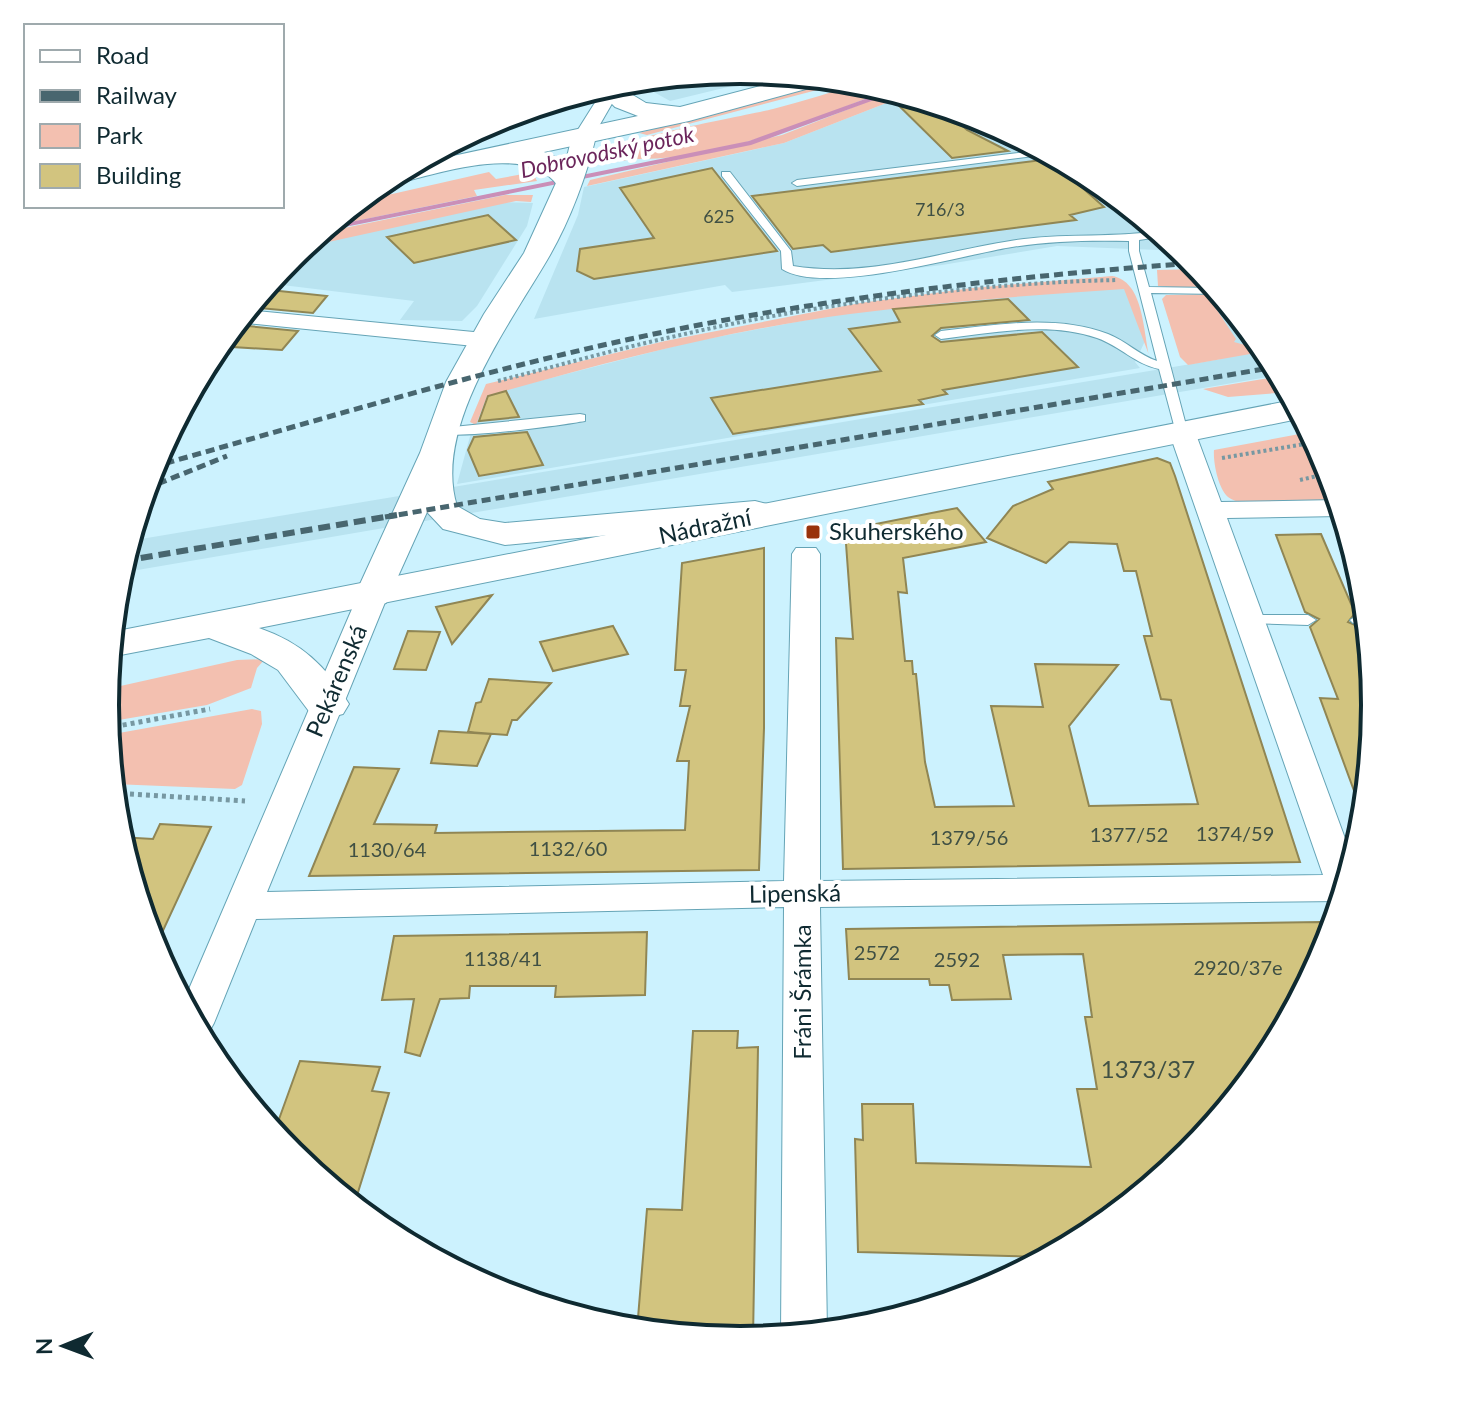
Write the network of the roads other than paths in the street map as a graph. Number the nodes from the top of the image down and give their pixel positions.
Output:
1 (790, 86) edge
2 (618, 96) edge
3 (606, 99) edge
4 (689, 113) junction
5 (584, 136) junction
6 (1027, 154) edge
7 (498, 155) junction
8 (425, 170) edge
9 (726, 174) dead end
10 (567, 178) junction
11 (797, 183) dead end
12 (1149, 238) edge
13 (1134, 244) junction
14 (1145, 285) junction
15 (1201, 290) edge
16 (255, 317) edge
17 (941, 335) dead end
18 (484, 340) junction
19 (1163, 366) junction
20 (1287, 412) edge
21 (580, 418) dead end
22 (439, 442) junction
23 (1186, 445) junction
24 (797, 508) junction
25 (1329, 508) edge
26 (1209, 510) junction
27 (806, 554) dead end
28 (373, 595) junction
29 (1250, 620) junction
30 (1308, 620) dead end
31 (212, 625) junction
32 (122, 643) edge
33 (327, 704) junction
34 (1339, 870) edge
35 (1333, 887) edge
36 (802, 894) junction
37 (245, 906) junction
38 (199, 1010) edge
39 (804, 1323) edge

1 - 4 main road
2 - 4 main road
3 - 5 street, Pekárenská
4 - 5 main road
5 - 7 main road
5 - 10 street, Pekárenská
6 - 11 lane
7 - 8 main road
7 - 10 main road
9 - 13 lane
10 - 18 street, Pekárenská
12 - 13 lane
13 - 14 lane
14 - 15 lane
14 - 19 lane
16 - 18 street
17 - 19 lane
18 - 22 street, Pekárenská
19 - 23 lane
20 - 23 main road, Nádražní
21 - 22 lane
22 - 24 street
22 - 28 street, Pekárenská
23 - 24 main road, Nádražní
23 - 26 street
24 - 28 main road, Nádražní
25 - 26 street
26 - 29 street
27 - 36 street, Fráni Šrámka
28 - 31 main road, Nádražní
28 - 33 street, Pekárenská
29 - 30 lane
29 - 34 street
31 - 32 main road, Nádražní
31 - 33 main road
33 - 37 street, Pekárenská
35 - 36 street, Lipenská
36 - 37 street, Lipenská
36 - 39 street, Fráni Šrámka
37 - 38 street, Pekárenská

